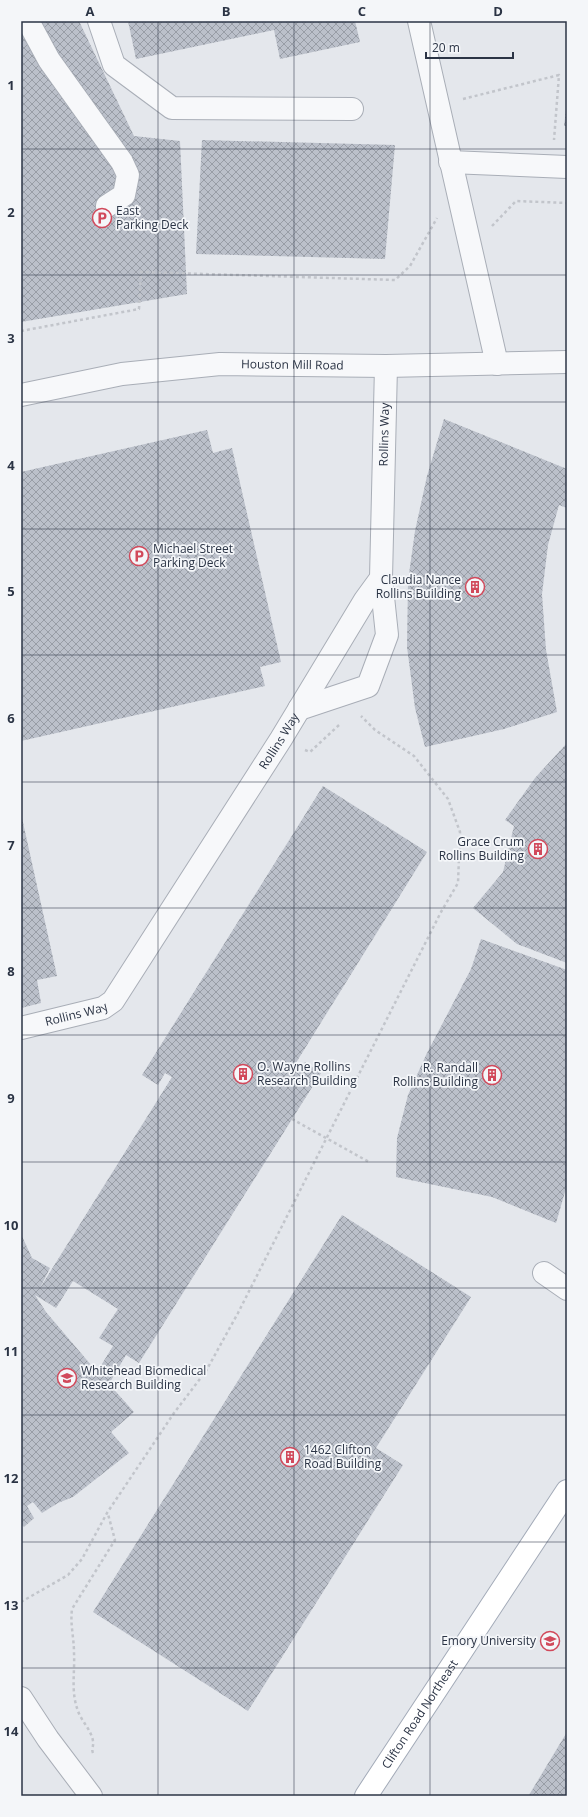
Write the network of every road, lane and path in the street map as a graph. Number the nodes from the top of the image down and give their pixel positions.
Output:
1 (28, 21) edge
2 (99, 21) edge
3 (419, 21) edge
4 (437, 105) junction
5 (352, 109) dead end
6 (450, 162) junction
7 (560, 166) edge
8 (567, 203) edge
9 (107, 206) dead end
10 (438, 217) dead end
11 (491, 228) dead end
12 (21, 331) edge
13 (567, 362) edge
14 (497, 364) junction
15 (386, 366) junction
16 (21, 396) edge
17 (380, 578) junction
18 (299, 709) junction
19 (360, 715) dead end
20 (344, 720) dead end
21 (281, 739) junction
22 (21, 1028) edge
23 (292, 1119) dead end
24 (327, 1139) junction
25 (369, 1162) dead end
26 (544, 1273) dead end
27 (567, 1289) edge
28 (567, 1491) edge
29 (108, 1513) junction
30 (21, 1602) edge
31 (21, 1698) edge
32 (96, 1757) dead end
33 (91, 1796) edge
34 (366, 1796) edge

1 - 9 street
2 - 5 street
3 - 4 street
4 - 6 street
4 - 7 path
6 - 7 street
6 - 14 street
8 - 11 path
10 - 12 path
13 - 14 street, Houston Mill Road
14 - 15 street, Houston Mill Road
15 - 16 street, Houston Mill Road
15 - 17 street, Rollins Way
17 - 18 street, Rollins Way
17 - 18 street
18 - 21 street, Rollins Way
19 - 24 path
20 - 21 path
21 - 22 street, Rollins Way
23 - 24 path
24 - 25 path
24 - 29 path
26 - 27 street
28 - 34 main road, Clifton Road Northeast
29 - 30 path
29 - 32 path
31 - 33 street

